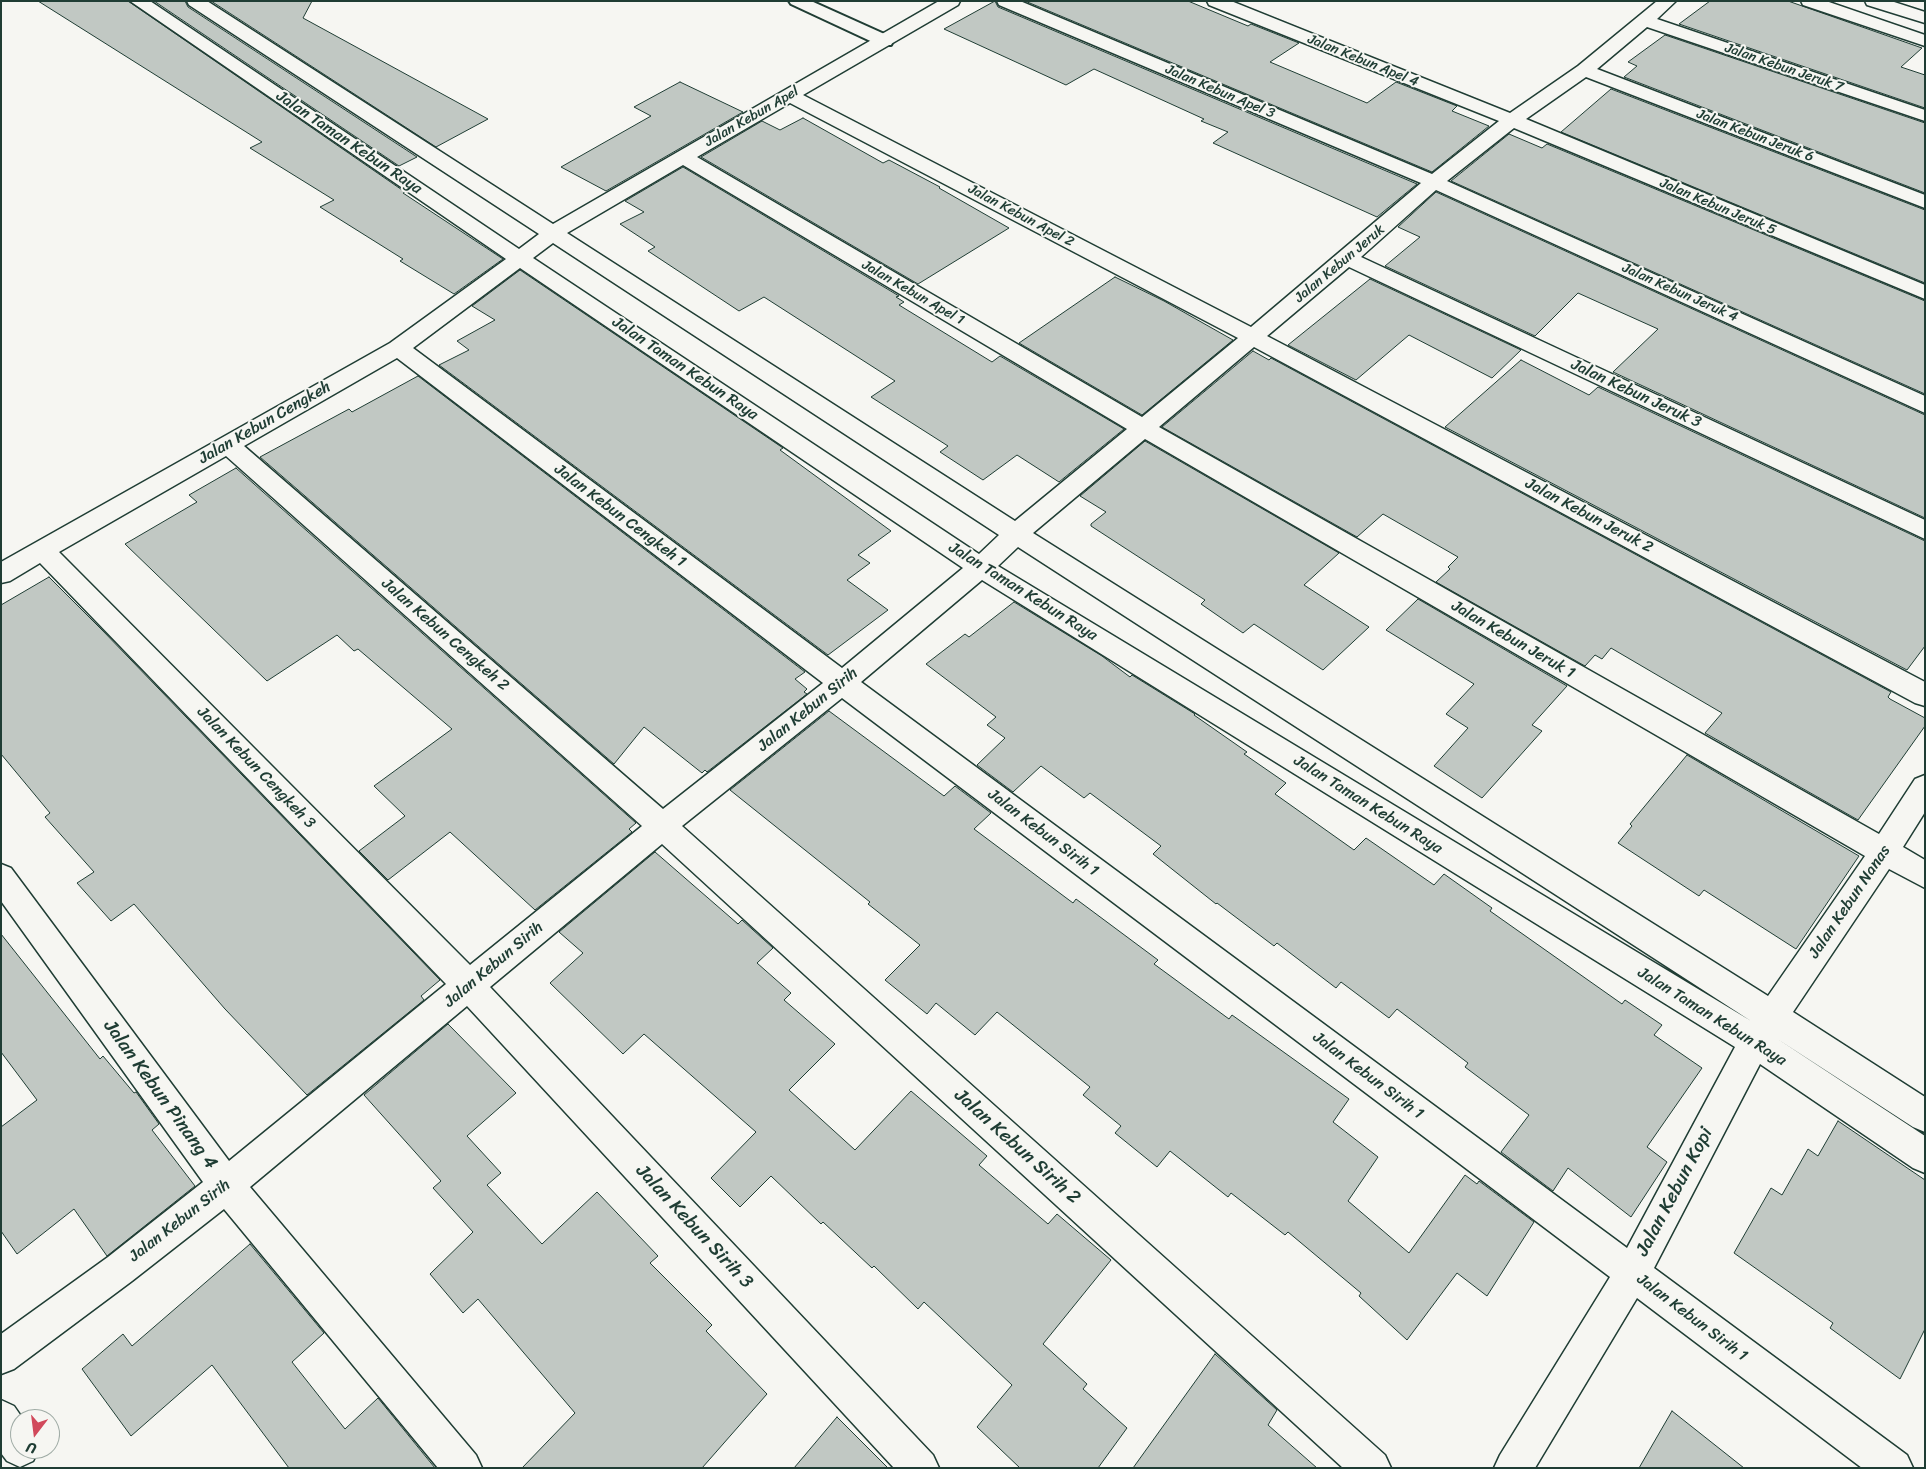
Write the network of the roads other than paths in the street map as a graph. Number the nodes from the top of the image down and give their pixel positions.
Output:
1 (138, 1) edge
2 (195, 1) edge
3 (797, 1) edge
4 (952, 1) edge
5 (1005, 1) edge
6 (1215, 1) edge
7 (1668, 1) edge
8 (1809, 1) edge
9 (1873, 1) edge
10 (1925, 18) edge
11 (1644, 20) junction
12 (885, 41) junction
13 (1925, 41) edge
14 (1584, 70) junction
15 (789, 95) junction
16 (1925, 116) edge
17 (1512, 120) junction
18 (683, 158) junction
19 (1434, 182) junction
20 (1925, 202) edge
21 (553, 233) junction
22 (518, 258) junction
23 (1347, 258) junction
24 (1925, 293) edge
25 (1253, 337) junction
26 (398, 348) junction
27 (1925, 405) edge
28 (1143, 428) junction
29 (227, 444) junction
30 (1925, 530) edge
31 (1016, 534) junction
32 (43, 551) junction
33 (981, 567) junction
34 (1, 574) edge
35 (842, 683) junction
36 (1925, 694) edge
37 (1925, 787) edge
38 (662, 826) junction
39 (1884, 852) junction
40 (1925, 875) edge
41 (1, 877) edge
42 (469, 986) junction
43 (1764, 1030) junction
44 (1925, 1116) edge
45 (1925, 1156) edge
46 (226, 1186) junction
47 (1632, 1274) junction
48 (1, 1356) edge
49 (1, 1419) edge
50 (10, 1433) edge
51 (463, 1468) edge
52 (920, 1468) edge
53 (1372, 1468) edge
54 (1513, 1468) edge
55 (1894, 1468) edge

1 - 22 street, Jalan Taman Kebun Raya
2 - 21 street, Jalan Taman Kebun Raya
3 - 12 lane
4 - 12 street, Jalan Kebun Apel
5 - 19 street, Jalan Kebun Apel 3
6 - 17 street, Jalan Kebun Apel 4
7 - 11 street, Jalan Kebun Jeruk
8 - 13 street
9 - 10 street
11 - 14 street, Jalan Kebun Jeruk
11 - 16 street, Jalan Kebun Jeruk 7
12 - 15 street, Jalan Kebun Apel
14 - 17 street, Jalan Kebun Jeruk
14 - 20 street, Jalan Kebun Jeruk 6
15 - 18 street, Jalan Kebun Apel
15 - 25 street, Jalan Kebun Apel 2
17 - 19 street, Jalan Kebun Jeruk
17 - 24 street, Jalan Kebun Jeruk 5
18 - 21 street, Jalan Kebun Apel
18 - 28 street, Jalan Kebun Apel 1
19 - 23 street, Jalan Kebun Jeruk
19 - 27 street, Jalan Kebun Jeruk 4
21 - 22 street, Jalan Kebun Apel
21 - 31 street, Jalan Taman Kebun Raya
22 - 26 street, Jalan Kebun Cengkeh
22 - 33 street, Jalan Taman Kebun Raya
23 - 25 street, Jalan Kebun Jeruk
23 - 30 street, Jalan Kebun Jeruk 3
25 - 28 street, Jalan Kebun Jeruk
25 - 36 street, Jalan Kebun Jeruk 2
26 - 29 street, Jalan Kebun Cengkeh
26 - 35 street, Jalan Kebun Cengkeh 1
28 - 31 street, Jalan Kebun Jeruk
28 - 39 street, Jalan Kebun Jeruk 1
29 - 32 street, Jalan Kebun Cengkeh
29 - 38 street, Jalan Kebun Cengkeh 2
31 - 33 street, Jalan Kebun Sirih
31 - 43 street, Jalan Taman Kebun Raya
32 - 34 street, Jalan Kebun Cengkeh
32 - 42 street, Jalan Kebun Cengkeh 3
33 - 35 street, Jalan Kebun Sirih
33 - 43 street, Jalan Taman Kebun Raya
35 - 38 street, Jalan Kebun Sirih
35 - 47 street, Jalan Kebun Sirih 1
37 - 39 street, Jalan Kebun Nanas
38 - 42 street, Jalan Kebun Sirih
38 - 53 street, Jalan Kebun Sirih 2
39 - 40 street, Jalan Kebun Jeruk 1
39 - 43 street, Jalan Kebun Nanas
41 - 46 street, Jalan Kebun Pinang 4
42 - 46 street, Jalan Kebun Sirih
42 - 52 street, Jalan Kebun Sirih 3
43 - 44 street, Jalan Taman Kebun Raya
43 - 45 street, Jalan Taman Kebun Raya
43 - 47 street, Jalan Kebun Kopi
46 - 48 street, Jalan Kebun Sirih
46 - 51 street, Jalan Kebun Pinang 4
47 - 54 street, Jalan Kebun Kopi
47 - 55 street, Jalan Kebun Sirih 1
49 - 50 street

